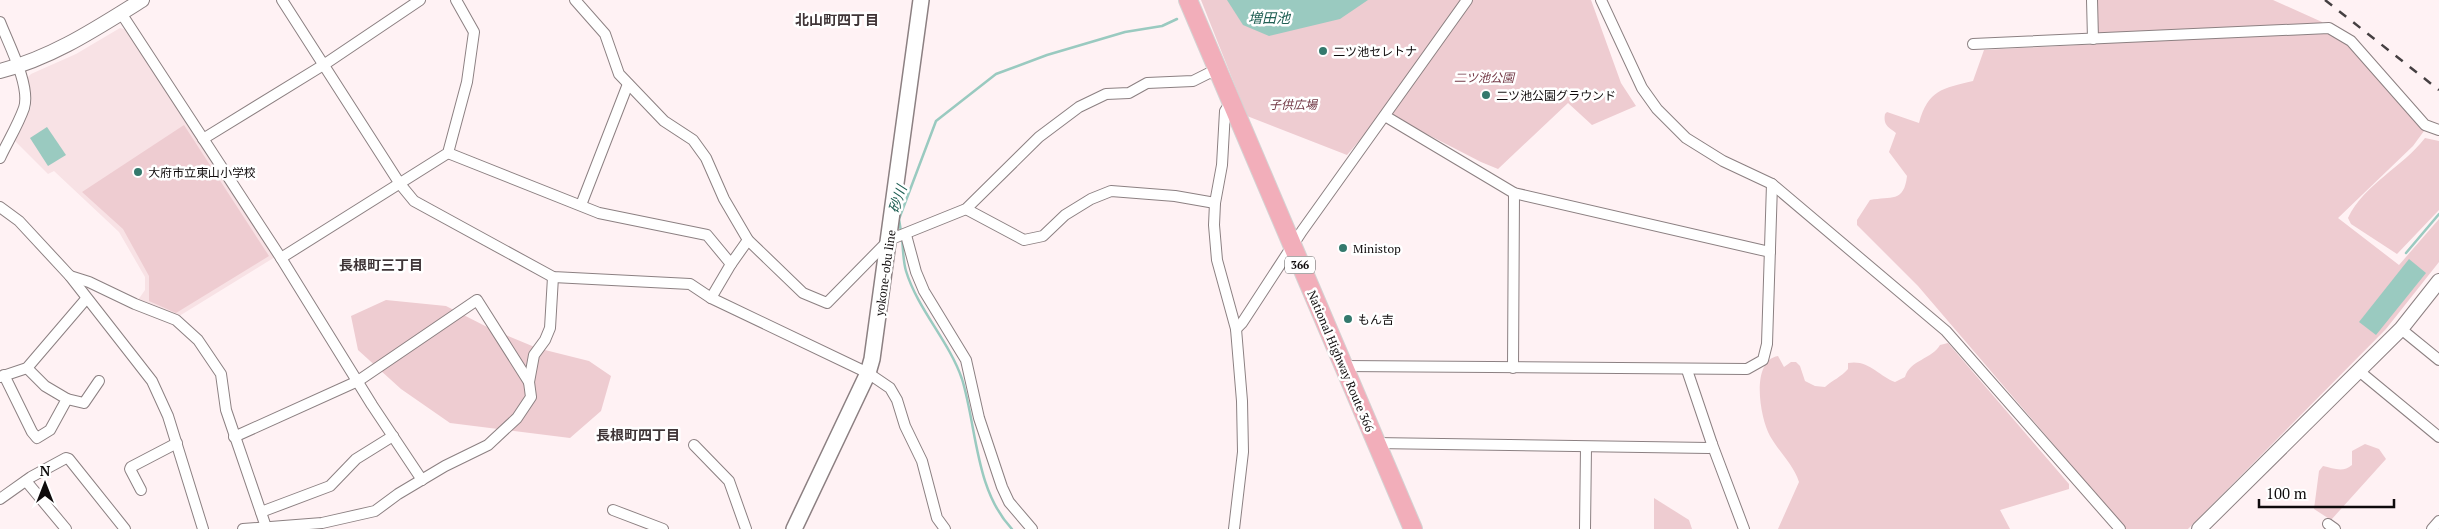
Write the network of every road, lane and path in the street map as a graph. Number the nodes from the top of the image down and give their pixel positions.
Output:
1 (142, 0) edge
2 (282, 0) edge
3 (420, 0) edge
4 (456, 0) edge
5 (575, 0) edge
6 (921, 0) edge
7 (1188, 0) edge
8 (1467, 0) edge
9 (1601, 0) edge
10 (2092, 0) edge
11 (121, 13) junction
12 (0, 22) edge
13 (2093, 39) junction
14 (1973, 44) dead end
15 (325, 64) junction
16 (18, 67) junction
17 (0, 71) edge
18 (1219, 74) junction
19 (628, 84) junction
20 (1231, 102) junction
21 (1385, 116) junction
22 (2439, 130) edge
23 (203, 139) junction
24 (448, 153) junction
25 (0, 158) edge
26 (400, 184) junction
27 (1772, 184) junction
28 (1514, 193) junction
29 (1215, 203) junction
30 (581, 205) junction
31 (0, 208) edge
32 (966, 209) junction
33 (906, 235) junction
34 (748, 240) junction
35 (889, 240) junction
36 (1293, 248) junction
37 (1770, 252) junction
38 (281, 258) junction
39 (731, 264) junction
40 (70, 276) junction
41 (553, 277) junction
42 (2439, 281) edge
43 (711, 298) junction
44 (86, 300) junction
45 (1236, 329) junction
46 (2400, 329) junction
47 (2439, 360) edge
48 (1343, 366) junction
49 (27, 368) junction
50 (1513, 368) junction
51 (1687, 370) junction
52 (2359, 372) junction
53 (868, 373) junction
54 (2, 376) edge
55 (100, 381) dead end
56 (358, 381) junction
57 (529, 382) junction
58 (68, 399) junction
59 (393, 436) junction
60 (234, 437) junction
61 (2439, 437) edge
62 (177, 443) junction
63 (1375, 443) junction
64 (1712, 444) junction
65 (694, 446) dead end
66 (1586, 446) junction
67 (422, 480) junction
68 (26, 481) junction
69 (141, 490) dead end
70 (0, 500) edge
71 (613, 510) dead end
72 (260, 512) junction
73 (2439, 521) edge
74 (266, 527) junction
75 (66, 529) edge
76 (125, 529) edge
77 (203, 529) edge
78 (243, 529) edge
79 (663, 529) edge
80 (746, 529) edge
81 (794, 529) edge
82 (946, 529) edge
83 (1032, 529) edge
84 (1234, 529) edge
85 (1413, 529) edge
86 (1585, 529) edge
87 (1744, 529) edge
88 (2120, 529) edge
89 (2199, 529) edge
90 (2432, 529) edge

1 - 11 street
2 - 15 street
3 - 15 street
4 - 24 street
5 - 19 street
6 - 35 main road, yokone-obu line
7 - 18 highway, National Highway Route 366 / 366
8 - 21 street
9 - 27 street
10 - 13 street
11 - 16 street
11 - 23 street
12 - 16 street
13 - 14 street
13 - 22 street
15 - 23 street
15 - 26 street
16 - 17 street
16 - 25 street
18 - 20 highway, National Highway Route 366 / 366
18 - 32 street
19 - 30 street
19 - 34 street
20 - 29 street
20 - 36 highway, National Highway Route 366 / 366
21 - 28 street
21 - 36 street
23 - 38 street
24 - 26 street
24 - 30 street
26 - 38 street
26 - 41 street
27 - 37 street
27 - 88 street
28 - 37 street
28 - 50 street
29 - 32 street
29 - 45 street
30 - 39 street
31 - 40 street
32 - 33 street
33 - 35 street
33 - 83 street
34 - 35 street
34 - 39 street
35 - 53 main road, yokone-obu line
36 - 45 street
36 - 48 highway, National Highway Route 366 / 366
37 - 51 street
38 - 56 street
39 - 43 street
40 - 44 street
40 - 60 street
41 - 43 street
41 - 57 street
42 - 46 street
43 - 53 street
44 - 49 street
44 - 62 street
45 - 84 street
46 - 47 street
46 - 52 street
48 - 50 street
48 - 63 highway, National Highway Route 366 / 366
49 - 54 street
49 - 58 street
50 - 51 street
51 - 64 street
52 - 61 street
52 - 89 street
53 - 81 main road, yokone-obu line
53 - 82 street
54 - 58 street
55 - 58 street
56 - 57 street
56 - 59 street
56 - 60 street
57 - 67 street
59 - 67 street
59 - 72 street
60 - 72 street
62 - 69 street
62 - 77 street
63 - 66 street
63 - 85 highway, National Highway Route 366 / 366
64 - 66 street
64 - 87 street
65 - 80 street
66 - 86 street
67 - 74 street
68 - 70 street
68 - 75 street
68 - 76 street
71 - 79 street
72 - 74 street
73 - 90 street
74 - 78 street

